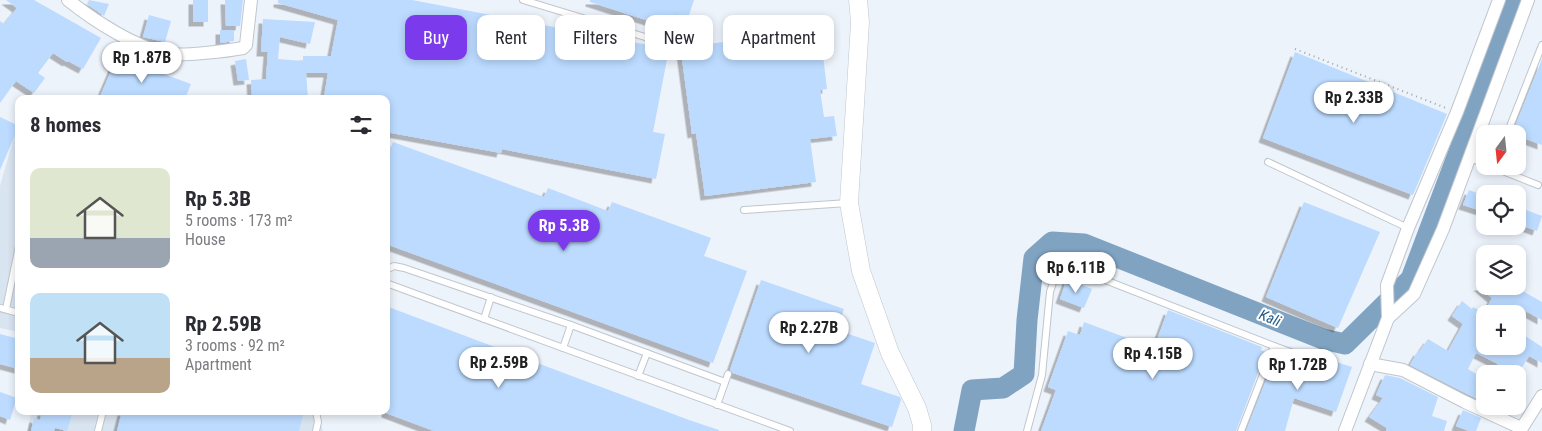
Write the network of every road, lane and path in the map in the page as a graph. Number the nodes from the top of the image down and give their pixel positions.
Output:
1 (68, 0) edge
2 (251, 0) edge
3 (523, 0) edge
4 (858, 0) edge
5 (1499, 0) edge
6 (1528, 0) edge
7 (645, 37) edge
8 (1542, 45) edge
9 (1295, 49) dead end
10 (1457, 112) junction
11 (1511, 125) edge
12 (1470, 158) junction
13 (1476, 160) edge
14 (1268, 162) dead end
15 (1513, 175) edge
16 (1538, 185) dead end
17 (849, 203) junction
18 (744, 210) dead end
19 (1408, 228) junction
20 (390, 268) edge
21 (15, 273) edge
22 (390, 284) edge
23 (492, 297) junction
24 (3, 309) edge
25 (1388, 318) junction
26 (484, 319) junction
27 (571, 325) junction
28 (1274, 346) junction
29 (563, 348) junction
30 (647, 353) junction
31 (1299, 355) dead end
32 (1370, 364) junction
33 (728, 374) dead end
34 (638, 376) junction
35 (725, 382) junction
36 (1542, 396) edge
37 (717, 405) junction
38 (102, 415) edge
39 (317, 415) edge
40 (1521, 429) edge
41 (98, 431) edge
42 (316, 431) edge
43 (790, 431) edge
44 (922, 431) edge
45 (1027, 431) edge
46 (1241, 431) edge
47 (1345, 431) edge

1 - 2 street
3 - 7 lane
4 - 17 street
5 - 10 street
6 - 12 street
8 - 11 lane
9 - 10 path
10 - 19 street
12 - 13 lane
12 - 25 street
14 - 19 lane
15 - 16 lane
17 - 18 lane
17 - 44 street
19 - 25 street
20 - 23 lane
21 - 24 lane
22 - 26 lane
23 - 26 lane
23 - 27 lane
25 - 32 street
26 - 29 lane
27 - 29 lane
27 - 30 lane
28 - 31 lane
28 - 45 lane
28 - 46 lane
29 - 34 lane
30 - 34 lane
30 - 35 lane
32 - 40 street
32 - 47 street
33 - 35 lane
34 - 37 lane
35 - 37 lane
36 - 40 street
37 - 43 lane
38 - 41 lane
39 - 42 lane

